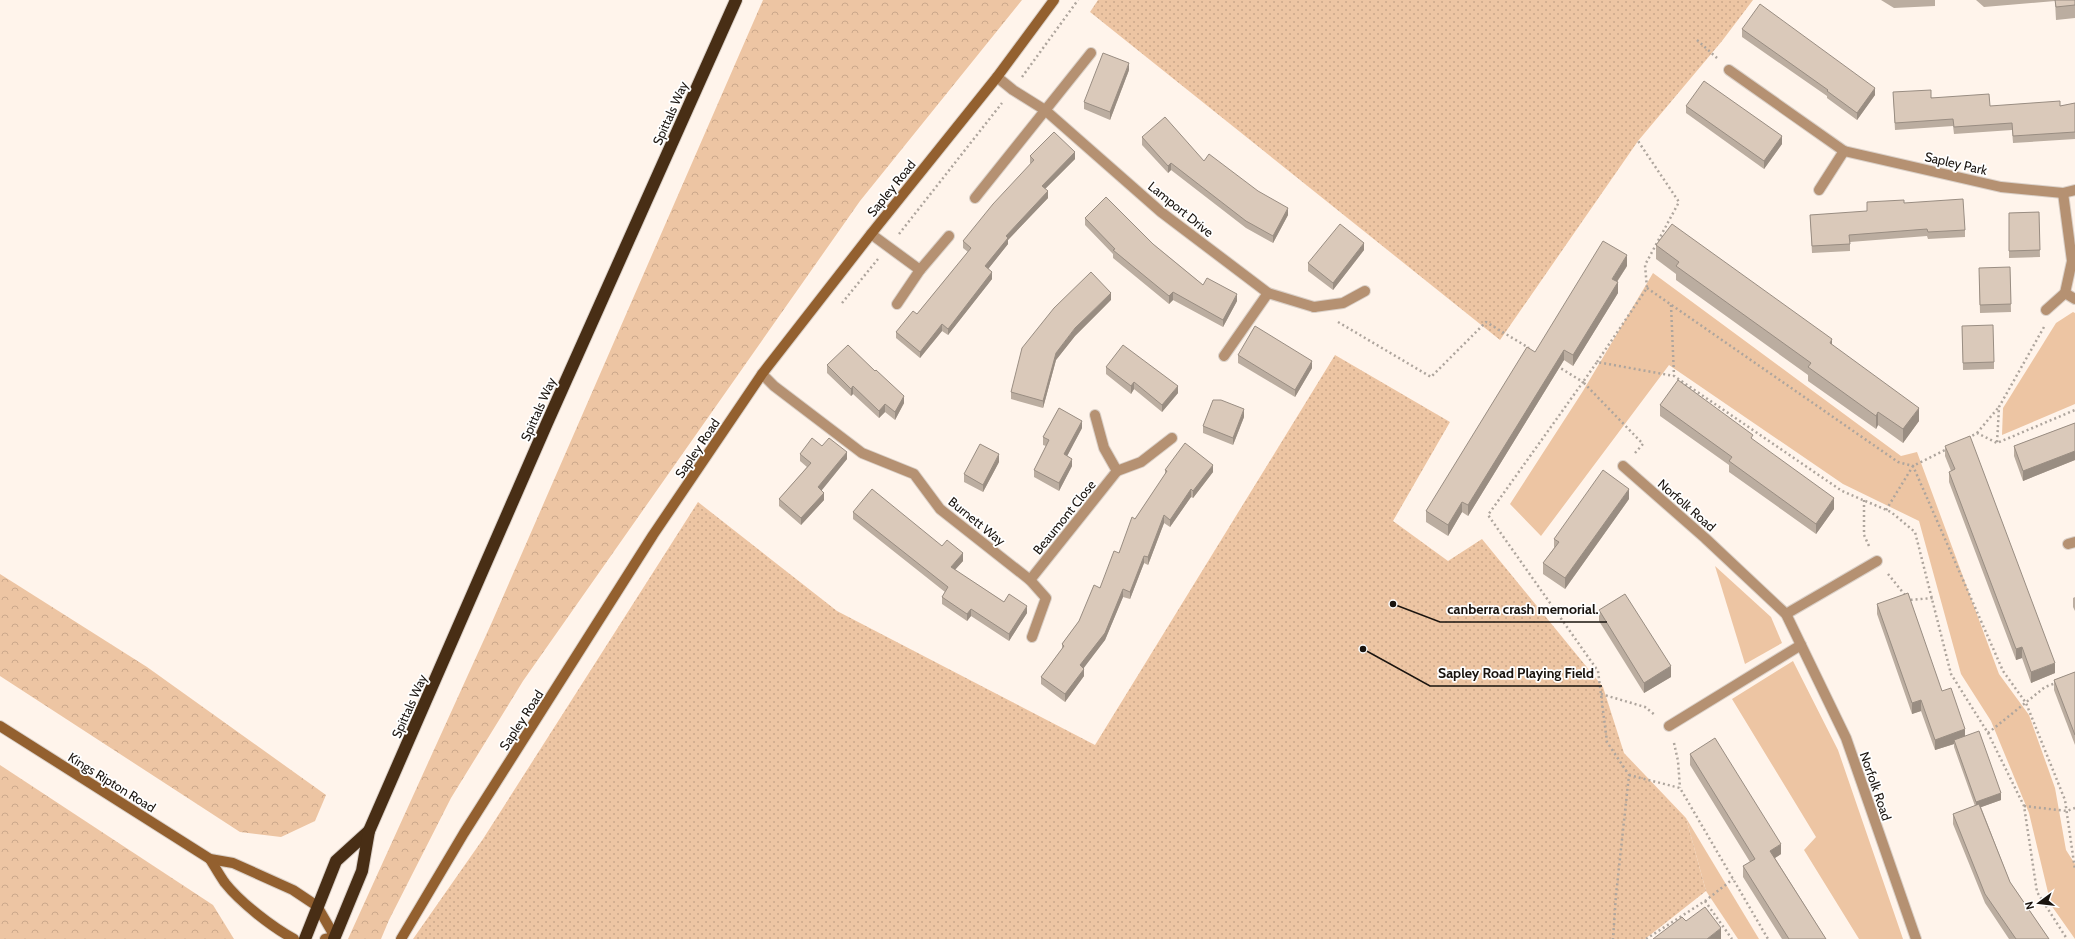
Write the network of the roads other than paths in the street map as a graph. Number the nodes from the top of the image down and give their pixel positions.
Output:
1 (736, 0) edge
2 (1054, 0) edge
3 (1090, 53) dead end
4 (1729, 70) road end
5 (997, 77) junction
6 (1044, 110) junction
7 (1844, 151) junction
8 (1819, 190) dead end
9 (2075, 190) edge
10 (2063, 193) junction
11 (975, 198) dead end
12 (871, 234) junction
13 (949, 236) dead end
14 (920, 270) junction
15 (1365, 291) dead end
16 (1268, 293) junction
17 (2066, 293) junction
18 (2075, 299) edge
19 (897, 304) dead end
20 (2046, 310) road end
21 (1224, 356) dead end
22 (762, 374) junction
23 (1095, 415) dead end
24 (1172, 438) dead end
25 (1623, 466) road end
26 (1117, 471) junction
27 (1877, 561) dead end
28 (1030, 580) junction
29 (1786, 614) junction
30 (1032, 637) dead end
31 (1802, 645) junction
32 (0, 726) edge
33 (1669, 726) dead end
34 (369, 831) junction
35 (210, 859) junction
36 (317, 906) junction
37 (332, 938) edge
38 (294, 939) edge
39 (305, 939) edge
40 (401, 939) edge
41 (1916, 939) edge

1 - 34 highway, Spittals Way
2 - 5 street, Sapley Road
3 - 6 street
4 - 7 street, Sapley Park
5 - 6 street, Lamport Drive
5 - 12 street, Sapley Road
6 - 11 street
6 - 16 street, Lamport Drive
7 - 8 street
7 - 10 street, Sapley Park
9 - 10 street, Sapley Park
10 - 17 street
12 - 14 street
12 - 22 street, Sapley Road
13 - 14 street
14 - 19 street
15 - 16 street, Lamport Drive
16 - 21 street
17 - 18 street
17 - 20 street
22 - 28 street, Burnett Way
22 - 40 street, Sapley Road
23 - 26 street
24 - 26 street
25 - 29 street, Norfolk Road
26 - 28 street, Beaumont Close
27 - 29 street
28 - 30 street, Burnett Way
29 - 31 street, Norfolk Road
31 - 33 street
31 - 41 street, Norfolk Road
32 - 35 street, Kings Ripton Road
34 - 36 highway, Spittals Way
34 - 37 highway, Spittals Way
35 - 36 street, Kings Ripton Road
35 - 38 street, Kings Ripton Road
36 - 37 street, Kings Ripton Road
36 - 39 highway, Spittals Way

